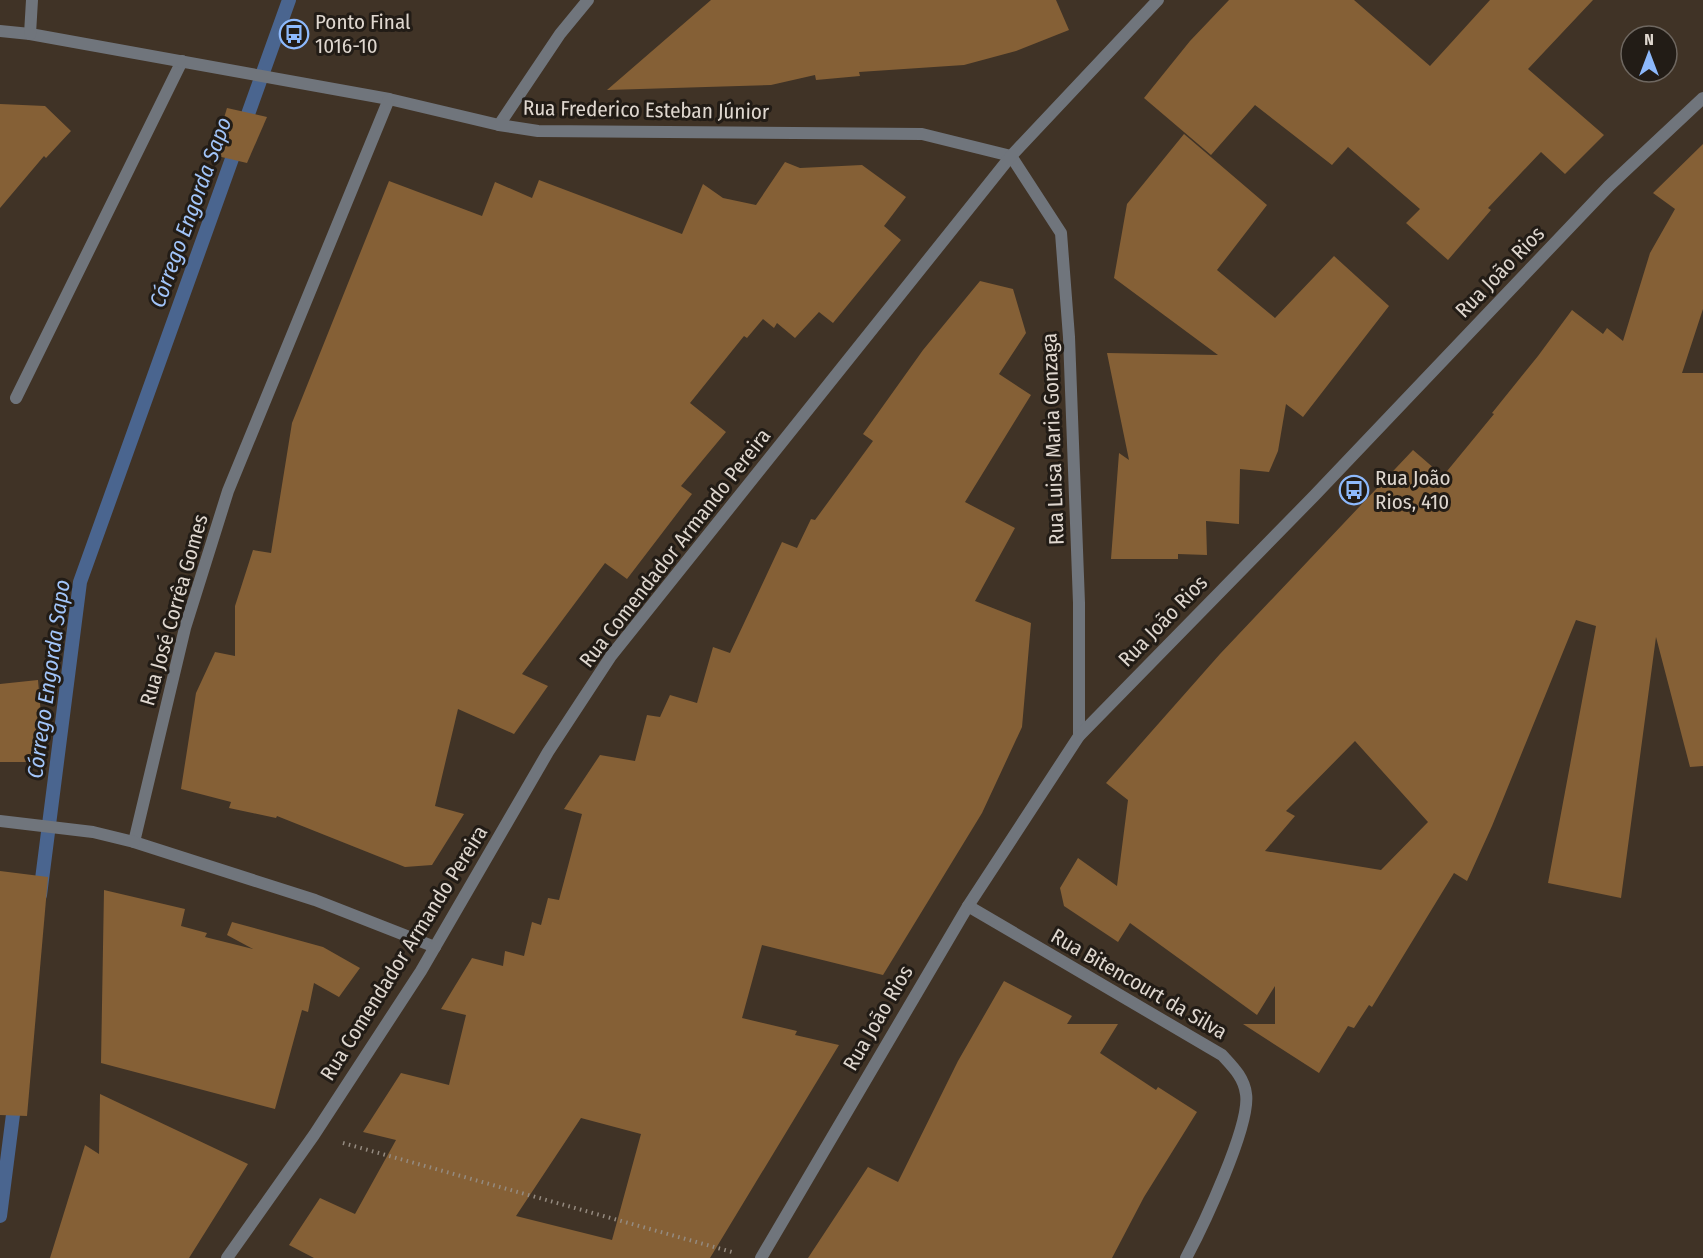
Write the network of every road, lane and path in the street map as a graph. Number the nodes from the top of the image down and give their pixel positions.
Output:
1 (32, 0) edge
2 (588, 0) edge
3 (1158, 0) edge
4 (0, 31) edge
5 (30, 34) junction
6 (182, 61) junction
7 (1703, 98) edge
8 (389, 99) junction
9 (499, 124) junction
10 (1011, 156) junction
11 (16, 398) dead end
12 (1079, 736) junction
13 (0, 821) edge
14 (134, 842) junction
15 (968, 906) junction
16 (435, 947) junction
17 (314, 1135) junction
18 (744, 1255) dead end
19 (227, 1258) edge
20 (761, 1258) edge
21 (1186, 1258) edge

1 - 5 street
2 - 9 street
3 - 10 street, Rua Comendador Armando Pereira
4 - 5 street, Rua Frederico Esteban Júnior
5 - 6 street, Rua Frederico Esteban Júnior
6 - 8 street, Rua Frederico Esteban Júnior
6 - 11 street
7 - 12 street, Rua João Rios
8 - 9 street, Rua Frederico Esteban Júnior
8 - 14 street, Rua José Corrêa Gomes
9 - 10 street, Rua Frederico Esteban Júnior
10 - 12 street, Rua Luisa Maria Gonzaga
10 - 16 street, Rua Comendador Armando Pereira
12 - 15 street, Rua João Rios
13 - 14 street
14 - 16 street
15 - 20 street, Rua João Rios
15 - 21 street, Rua Bitencourt da Silva
16 - 17 street, Rua Comendador Armando Pereira
17 - 18 path
17 - 19 street, Rua Comendador Armando Pereira

